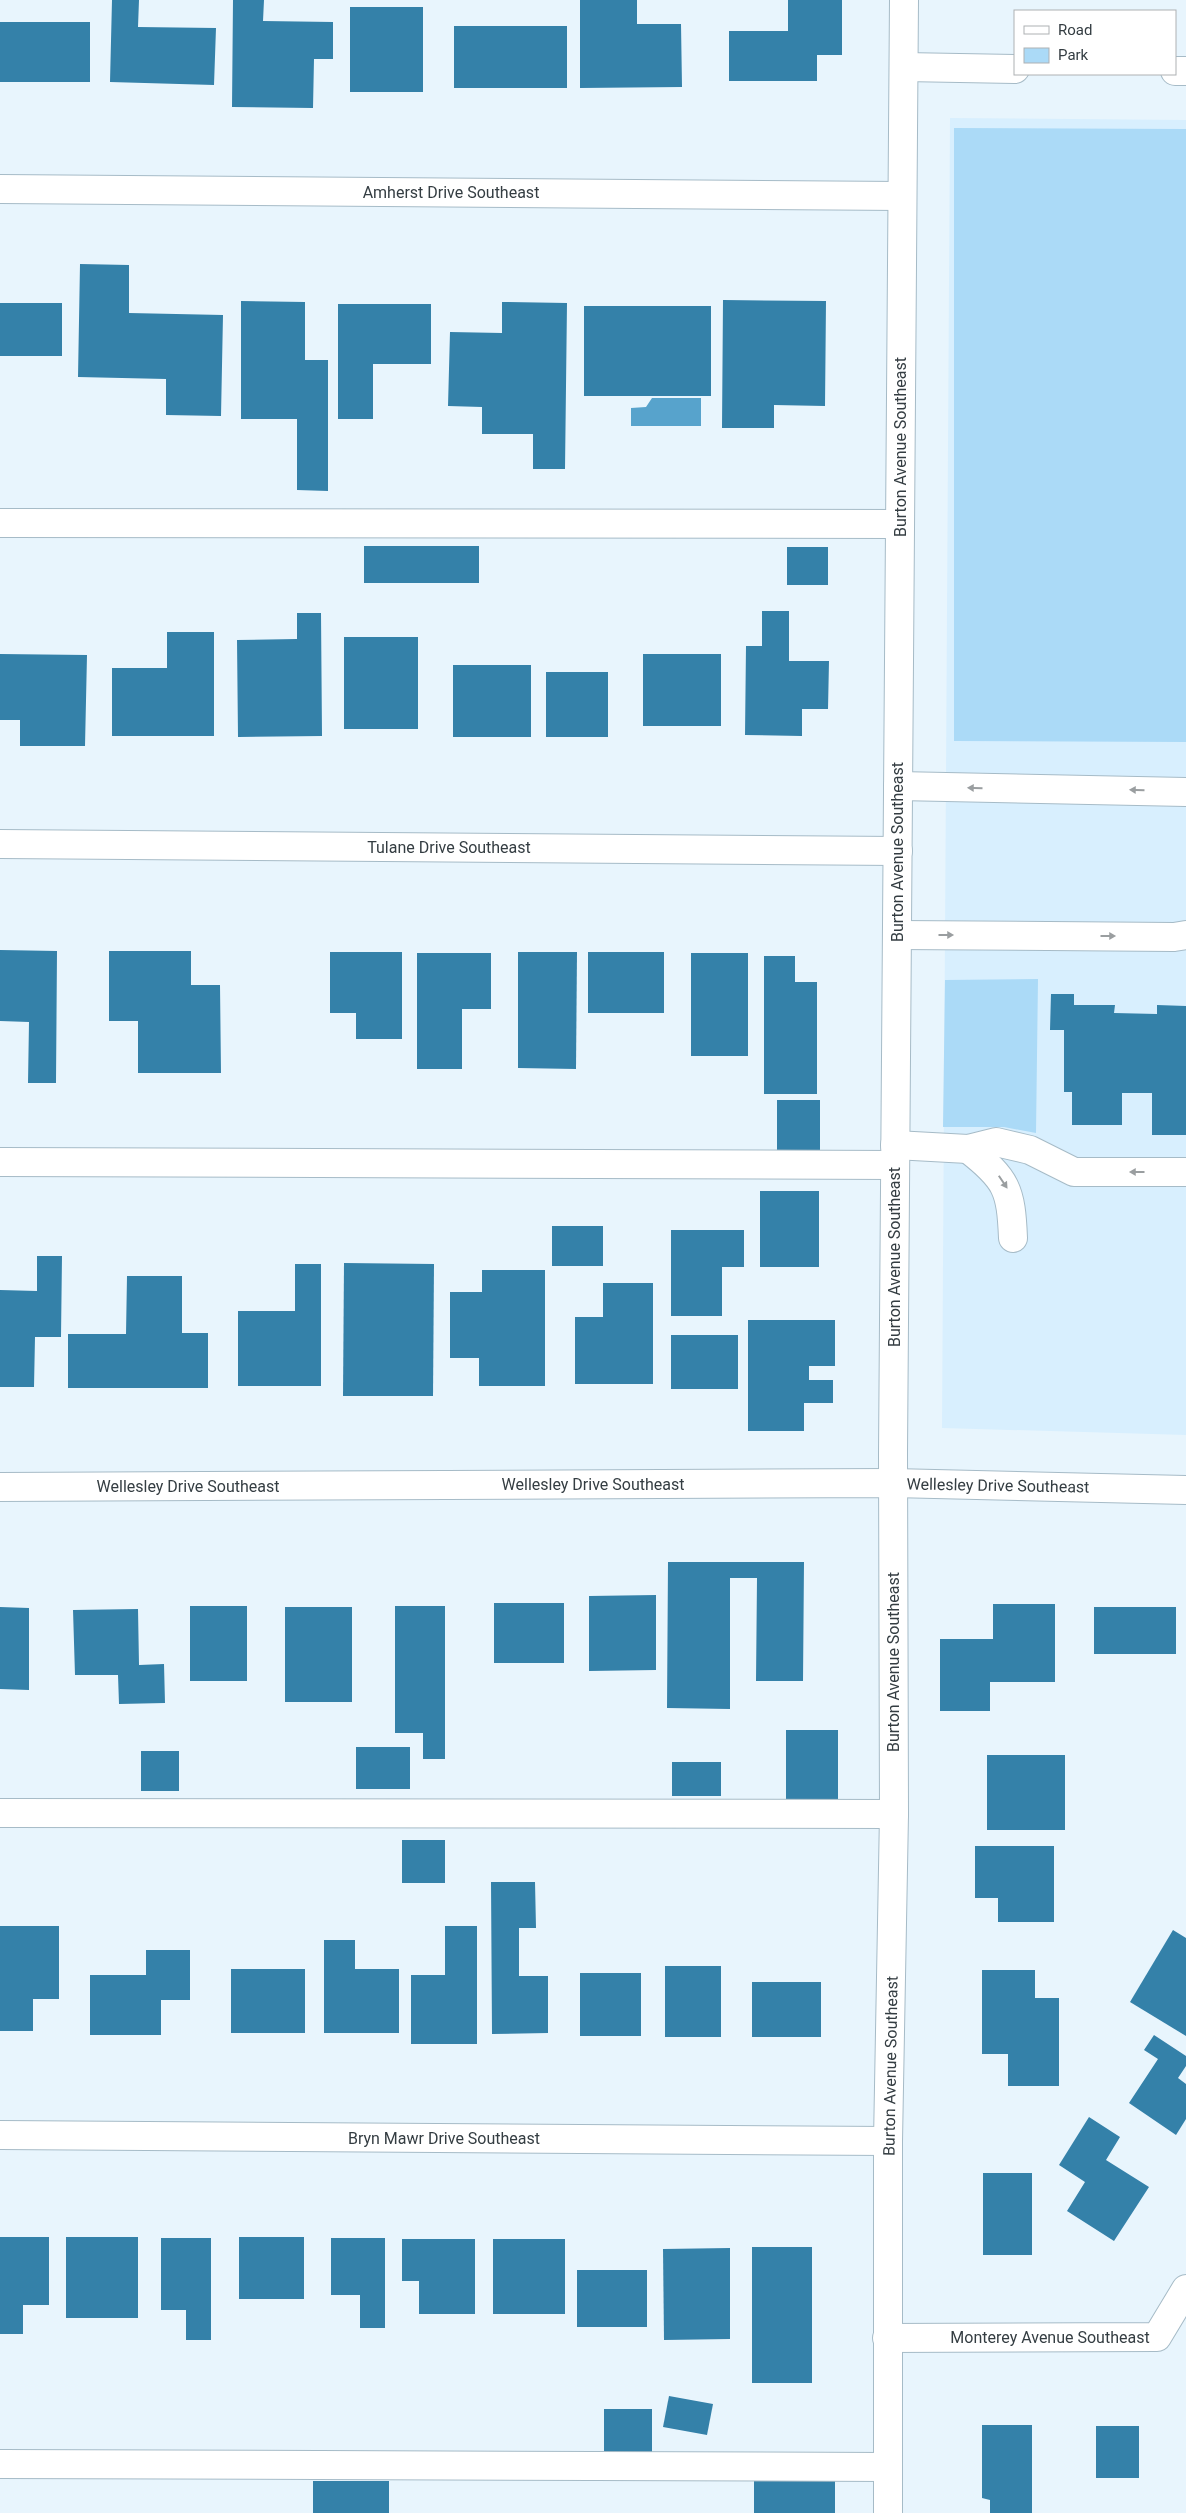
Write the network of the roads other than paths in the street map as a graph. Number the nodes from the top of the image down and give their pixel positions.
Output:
1 (904, 0) edge
2 (904, 67) junction
3 (1014, 68) edge
4 (0, 188) edge
5 (902, 196) junction
6 (0, 523) edge
7 (899, 524) junction
8 (898, 786) junction
9 (1186, 792) edge
10 (0, 844) edge
11 (898, 851) junction
12 (1186, 934) edge
13 (897, 935) junction
14 (968, 1149) junction
15 (895, 1155) junction
16 (0, 1162) edge
17 (1186, 1172) edge
18 (1013, 1238) dead end
19 (892, 1483) junction
20 (0, 1487) edge
21 (1186, 1490) edge
22 (0, 1813) edge
23 (894, 1814) junction
24 (0, 2135) edge
25 (888, 2141) junction
26 (1186, 2290) edge
27 (887, 2338) junction
28 (0, 2464) edge
29 (888, 2467) junction
30 (888, 2513) edge

1 - 2 street, Burton Avenue Southeast
2 - 3 street
2 - 5 street, Burton Avenue Southeast
4 - 5 street, Amherst Drive Southeast
5 - 7 street, Burton Avenue Southeast
6 - 7 street
7 - 8 street, Burton Avenue Southeast
9 -> 8 street
8 - 11 street, Burton Avenue Southeast
10 - 11 street, Tulane Drive Southeast
11 - 13 street, Burton Avenue Southeast
13 -> 12 street
13 - 15 street, Burton Avenue Southeast
14 - 15 street
17 -> 14 street
14 -> 18 street
15 - 16 street
15 - 19 street, Burton Avenue Southeast
19 - 20 street, Wellesley Drive Southeast
19 - 21 street, Wellesley Drive Southeast
19 - 23 street, Burton Avenue Southeast
22 - 23 street
23 - 25 street, Burton Avenue Southeast
24 - 25 street, Bryn Mawr Drive Southeast
25 - 27 street, Burton Avenue Southeast
26 - 27 street, Monterey Avenue Southeast
27 - 29 street, Burton Avenue Southeast
28 - 29 street
29 - 30 street, Burton Avenue Southeast

